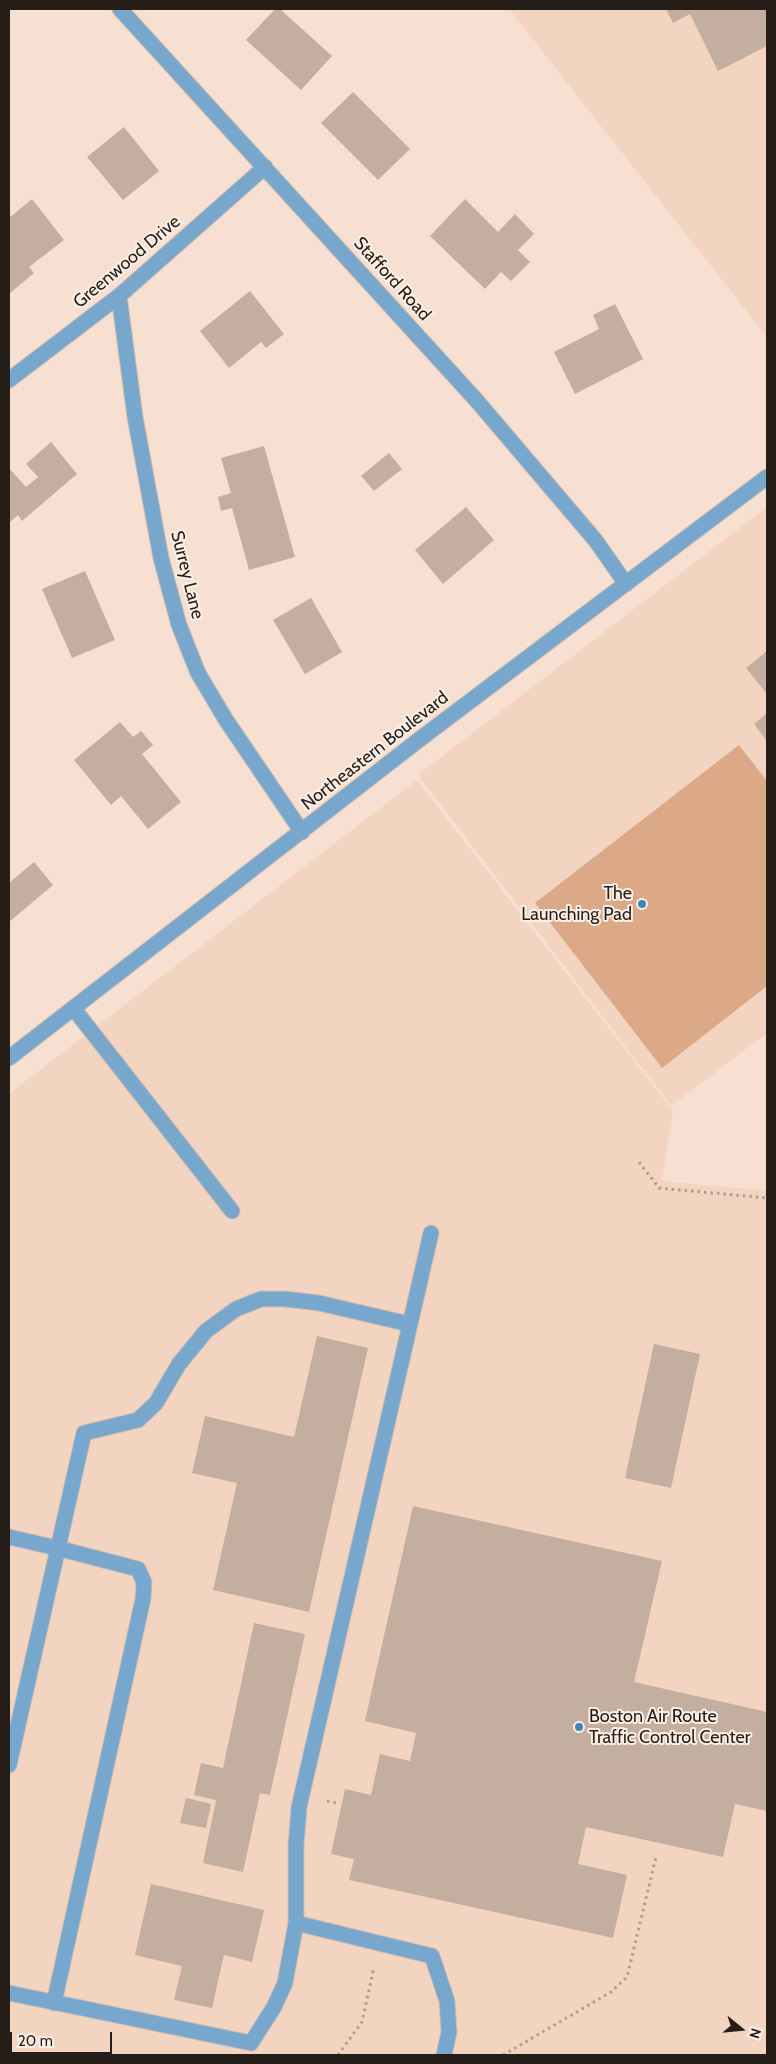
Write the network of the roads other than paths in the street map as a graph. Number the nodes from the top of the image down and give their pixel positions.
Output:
1 (120, 9) edge
2 (265, 167) junction
3 (119, 296) junction
4 (9, 380) edge
5 (767, 477) edge
6 (626, 584) junction
7 (302, 832) junction
8 (74, 1009) junction
9 (9, 1058) edge
10 (232, 1211) dead end
11 (431, 1233) dead end
12 (409, 1324) junction
13 (9, 1538) edge
14 (57, 1548) junction
15 (9, 1765) edge
16 (296, 1923) junction
17 (9, 1993) edge
18 (54, 2003) junction
19 (444, 2055) edge

1 - 2 street, Stafford Road
2 - 3 street, Greenwood Drive
2 - 6 street, Stafford Road
3 - 4 street, Greenwood Drive
3 - 7 street, Surrey Lane
5 - 6 street, Northeastern Boulevard
6 - 7 street, Northeastern Boulevard
7 - 8 street, Northeastern Boulevard
8 - 9 street, Northeastern Boulevard
8 - 10 street
11 - 12 street
12 - 14 street
12 - 16 street
13 - 14 street
14 - 15 street
14 - 18 street
16 - 18 street
16 - 19 street
17 - 18 street

